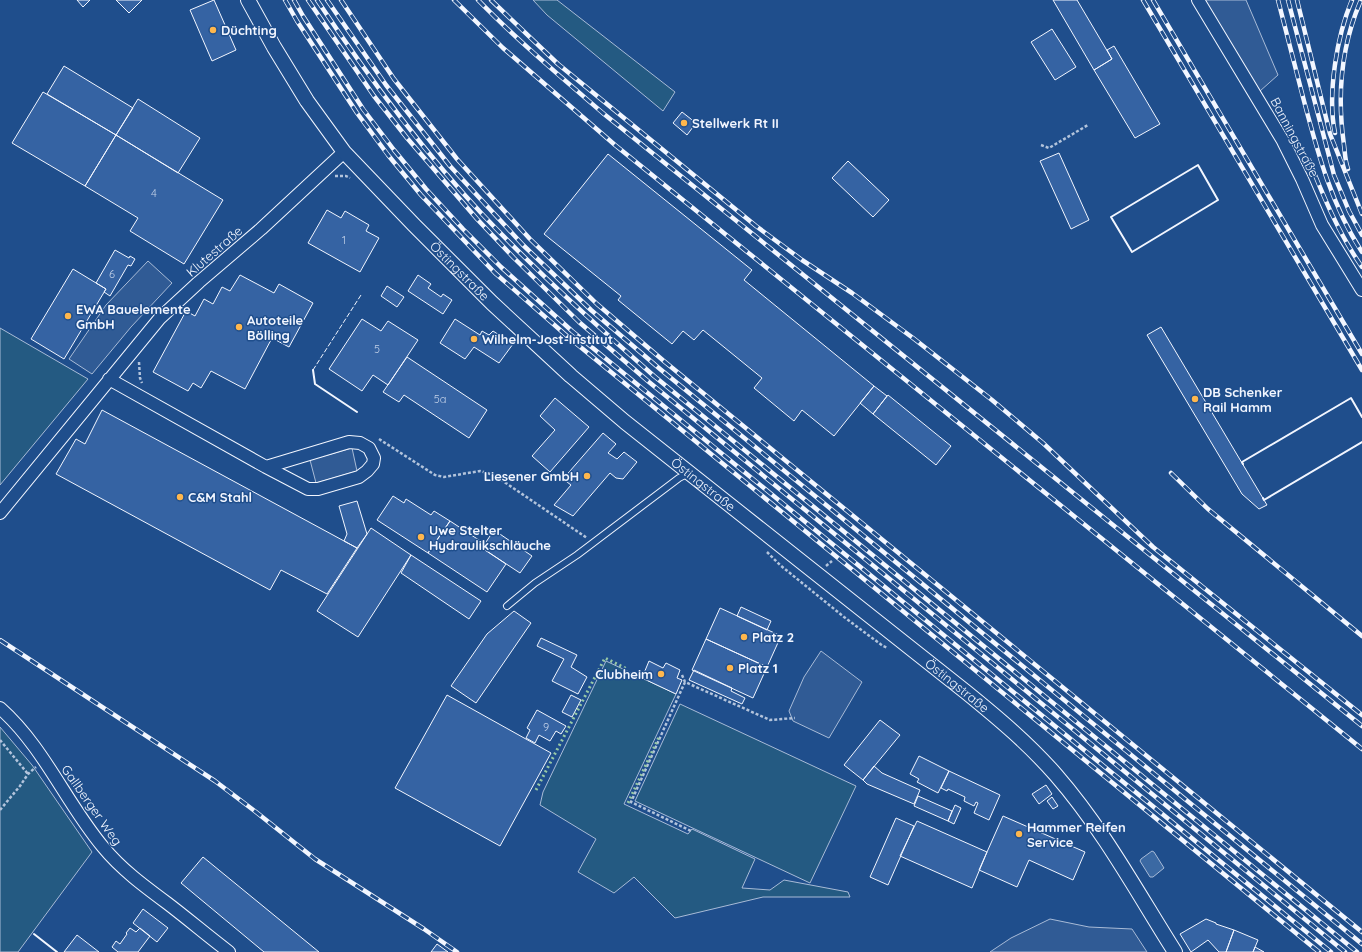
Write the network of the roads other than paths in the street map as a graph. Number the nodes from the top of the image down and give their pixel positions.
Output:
1 (248, 0) edge
2 (1198, 0) edge
3 (344, 152) junction
4 (1362, 290) edge
5 (109, 379) junction
6 (266, 467) junction
7 (689, 473) junction
8 (0, 512) edge
9 (507, 606) dead end
10 (0, 708) edge
11 (229, 952) edge
12 (1175, 952) edge

1 - 3 street, Östingstraße
2 - 4 street, Banningstraße
3 - 5 street, Klutestraße
3 - 7 street, Östingstraße
5 - 6 street
5 - 8 street, Klutestraße
6 - 6 street
7 - 9 lane
7 - 12 street, Östingstraße
10 - 11 street, Gallberger Weg

